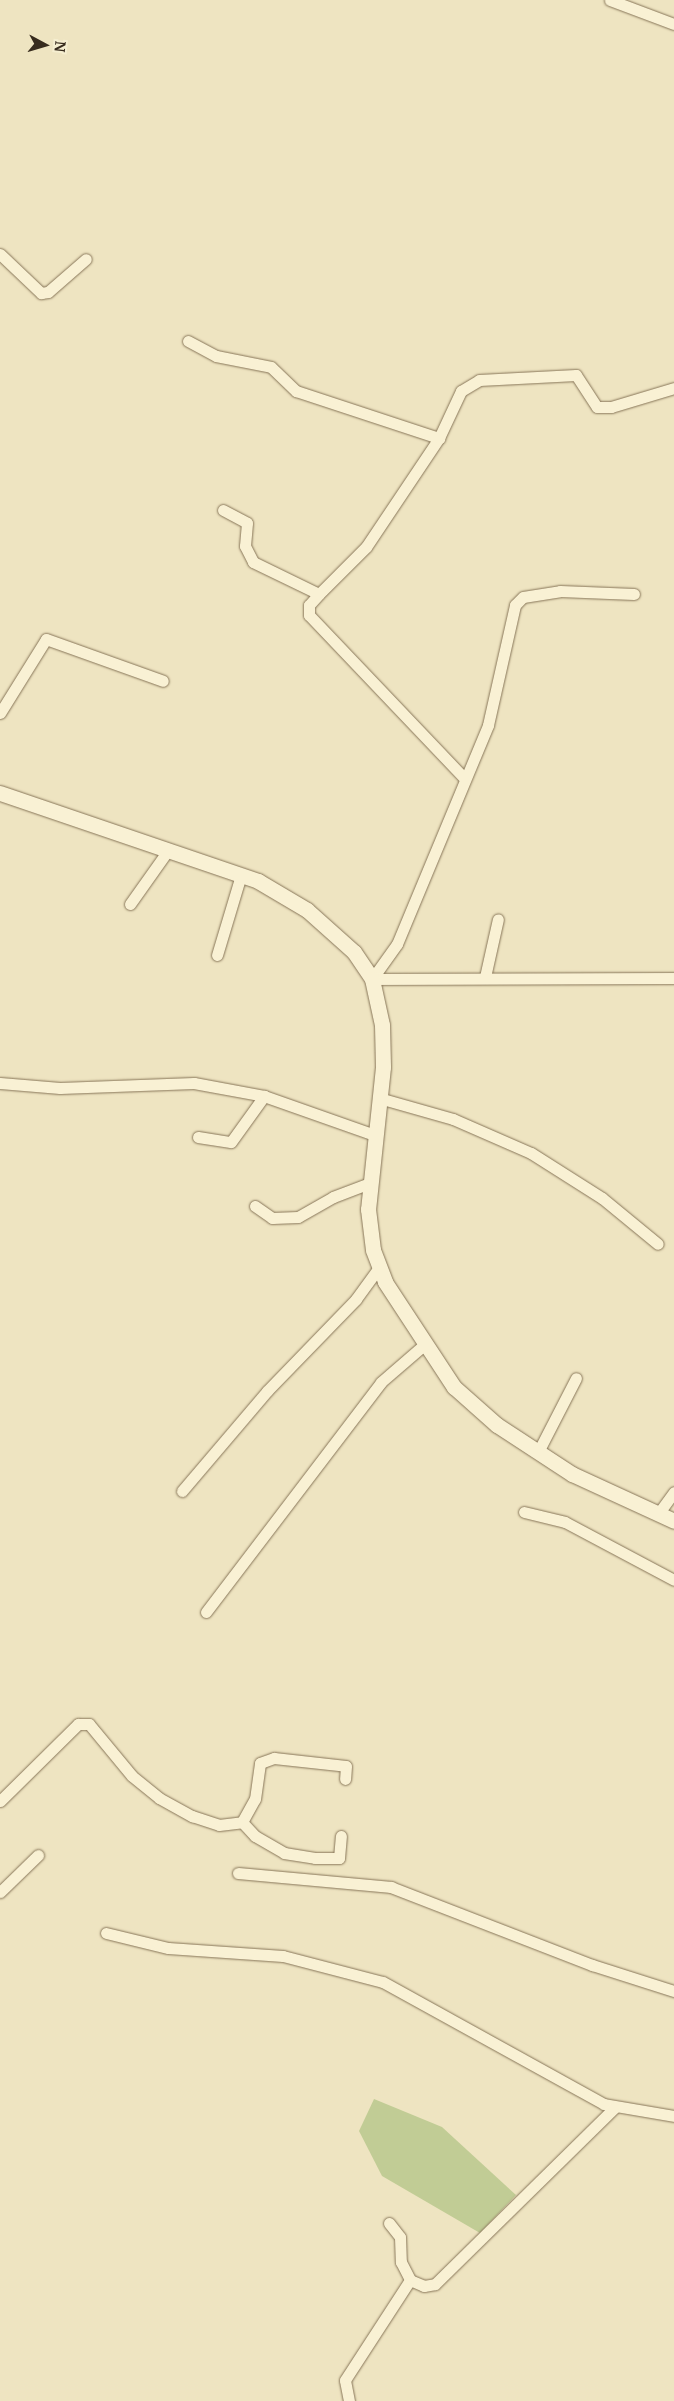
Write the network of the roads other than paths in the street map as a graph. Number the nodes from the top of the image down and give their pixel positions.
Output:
1 (610, 0) edge
2 (674, 24) edge
3 (0, 254) edge
4 (86, 259) dead end
5 (188, 341) dead end
6 (674, 388) edge
7 (439, 438) junction
8 (223, 510) dead end
9 (319, 594) junction
10 (634, 594) dead end
11 (163, 681) dead end
12 (0, 713) edge
13 (464, 778) junction
14 (0, 793) edge
15 (169, 849) junction
16 (241, 875) junction
17 (130, 904) dead end
18 (498, 919) dead end
19 (217, 955) dead end
20 (484, 977) junction
21 (674, 978) edge
22 (372, 979) junction
23 (0, 1083) edge
24 (264, 1096) junction
25 (379, 1098) junction
26 (375, 1135) junction
27 (198, 1137) dead end
28 (370, 1183) junction
29 (255, 1206) dead end
30 (658, 1244) dead end
31 (379, 1267) junction
32 (425, 1344) junction
33 (576, 1378) dead end
34 (538, 1452) junction
35 (182, 1491) dead end
36 (674, 1492) edge
37 (524, 1512) dead end
38 (658, 1514) junction
39 (674, 1521) edge
40 (674, 1580) edge
41 (206, 1612) dead end
42 (345, 1778) dead end
43 (0, 1802) edge
44 (242, 1822) junction
45 (341, 1836) dead end
46 (38, 1855) dead end
47 (238, 1873) dead end
48 (0, 1892) edge
49 (106, 1933) dead end
50 (674, 1991) edge
51 (614, 2108) junction
52 (674, 2116) edge
53 (389, 2223) dead end
54 (410, 2280) junction
55 (349, 2401) edge

1 - 2 street
3 - 4 street
5 - 7 street
6 - 7 street
7 - 9 street
8 - 9 street
9 - 13 street
10 - 13 street
11 - 12 street
13 - 22 street
14 - 15 street
15 - 16 street
15 - 17 street
16 - 19 street
16 - 22 street
18 - 20 street
20 - 21 street
20 - 22 street
22 - 25 street
23 - 24 street
24 - 26 street
24 - 27 street
25 - 26 street
25 - 30 street
26 - 28 street
28 - 29 street
28 - 31 street
31 - 32 street
31 - 35 street
32 - 34 street
32 - 41 street
33 - 34 street
34 - 38 street
36 - 38 street
37 - 40 street
38 - 39 street
42 - 44 street
43 - 44 street
44 - 45 street
46 - 48 street
47 - 50 street
49 - 51 street
51 - 52 street
51 - 54 street
53 - 54 street
54 - 55 street

